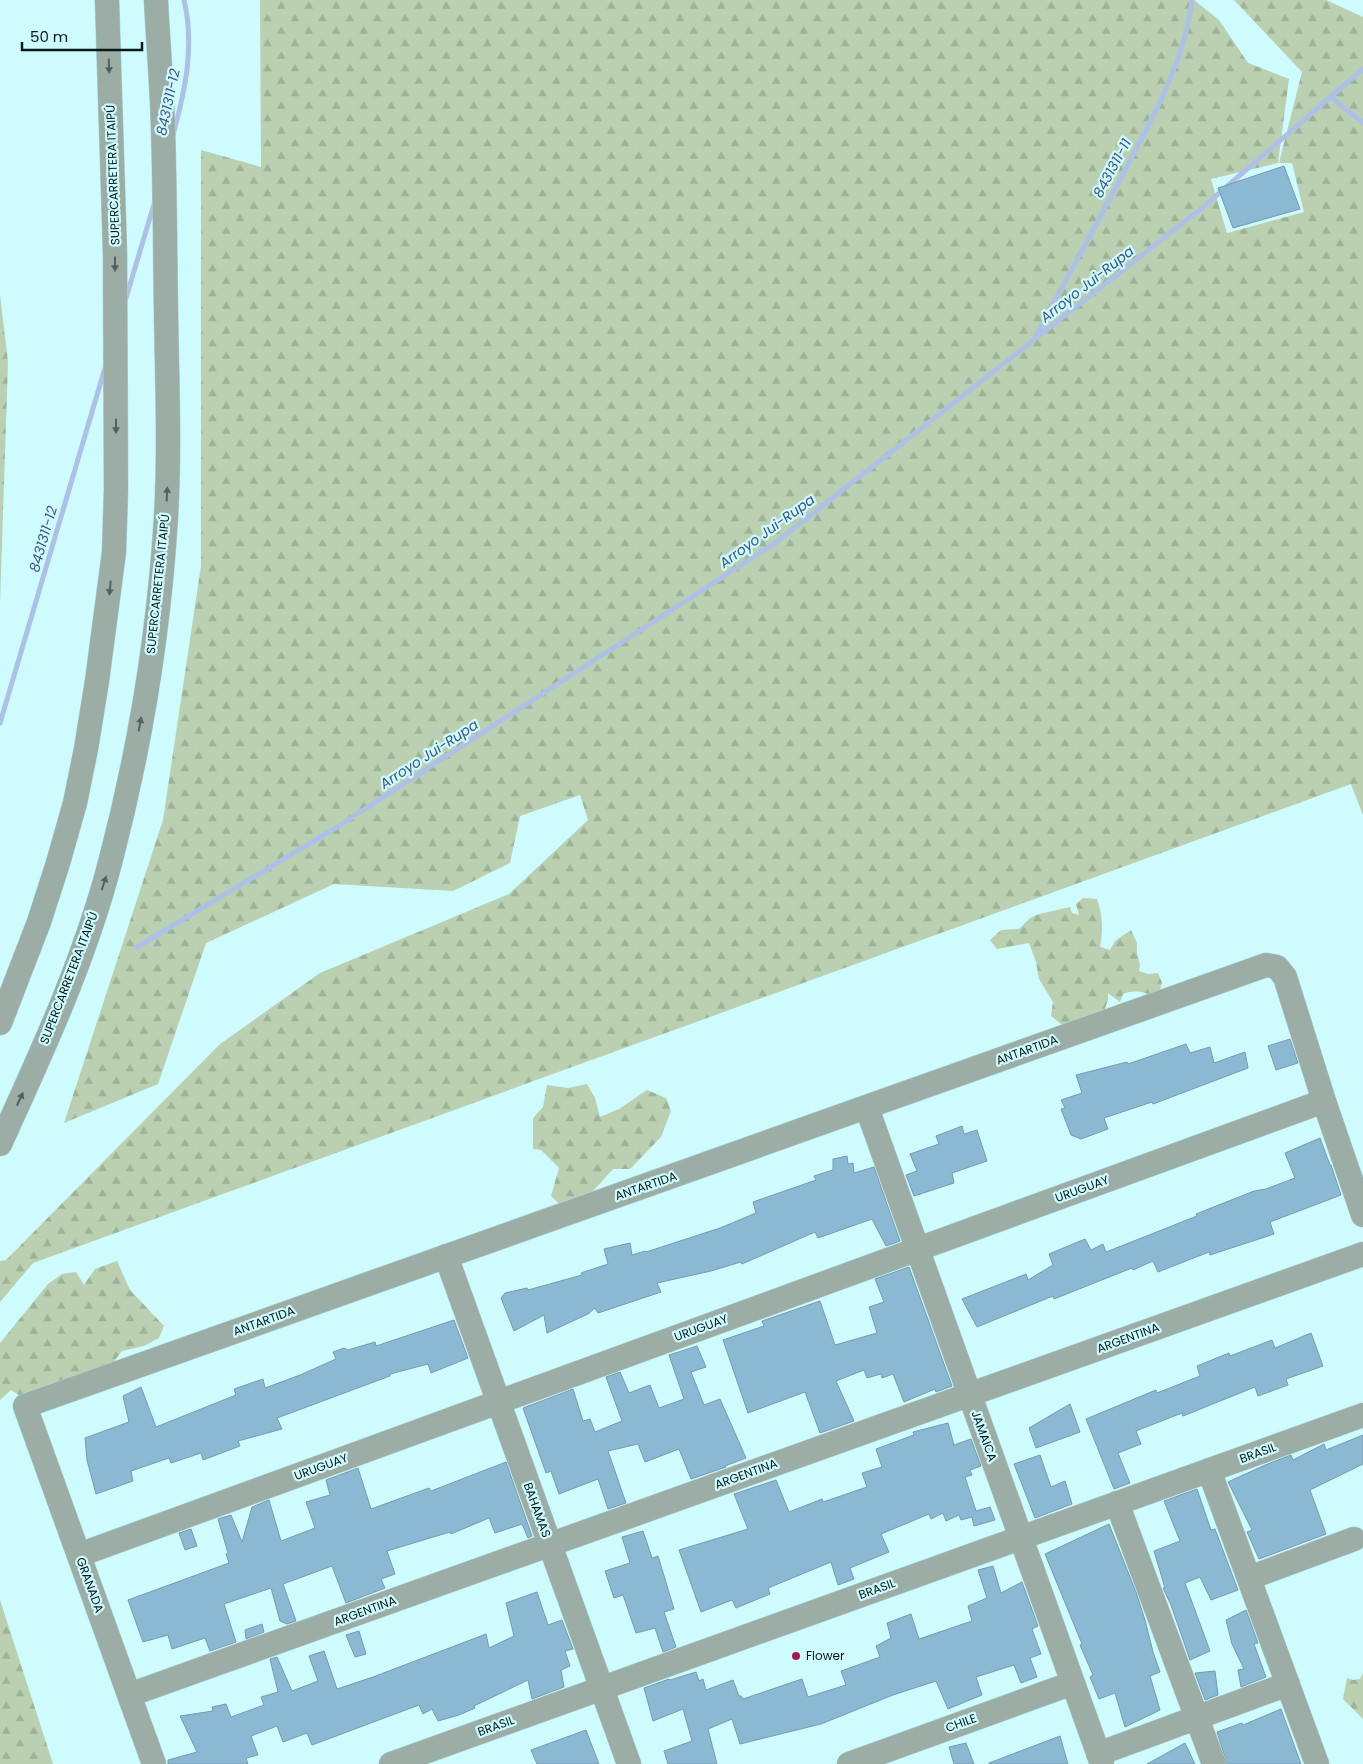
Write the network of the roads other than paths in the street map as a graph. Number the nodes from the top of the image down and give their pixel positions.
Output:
1 (107, 0) edge
2 (156, 0) edge
3 (0, 1024) edge
4 (1324, 1102) junction
5 (867, 1108) junction
6 (0, 1114) edge
7 (0, 1136) edge
8 (0, 1144) edge
9 (1363, 1215) edge
10 (918, 1249) junction
11 (1363, 1254) edge
12 (446, 1256) junction
13 (970, 1395) junction
14 (498, 1402) junction
15 (25, 1406) joint
16 (1363, 1415) edge
17 (1209, 1470) junction
18 (1117, 1503) junction
19 (1021, 1538) junction
20 (1354, 1540) dead end
21 (550, 1545) junction
22 (79, 1555) junction
23 (1249, 1578) junction
24 (1073, 1683) junction
25 (1288, 1684) junction
26 (601, 1688) junction
27 (130, 1695) junction
28 (1196, 1718) junction
29 (1100, 1759) edge
30 (154, 1764) edge
31 (391, 1764) edge
32 (629, 1764) edge
33 (849, 1764) edge
34 (1214, 1764) edge
35 (1317, 1764) edge

1 -> 3 street, SUPERCARRETERA ITAIPÚ
8 -> 2 street, SUPERCARRETERA ITAIPÚ
4 - 5 street, ANTARTIDA
4 - 9 street
4 - 10 street, URUGUAY
5 - 10 street, JAMAICA
5 - 12 street, ANTARTIDA
6 - 7 street
10 - 13 street, JAMAICA
10 - 14 street, URUGUAY
11 - 13 street, ARGENTINA
12 - 14 street, BAHAMAS
12 - 15 street, ANTARTIDA
13 - 19 street, JAMAICA
13 - 21 street, ARGENTINA
14 - 21 street, BAHAMAS
14 - 22 street, URUGUAY
15 - 22 street, GRANADA
16 - 17 street, BRASIL
17 - 18 street, BRASIL
17 - 23 street
18 - 19 street, BRASIL
18 - 28 street
19 - 24 street, JAMAICA
19 - 26 street, BRASIL
20 - 23 street
21 - 26 street, BAHAMAS
21 - 27 street, ARGENTINA
22 - 27 street, GRANADA
23 - 25 street
24 - 29 street, JAMAICA
24 - 33 street, CHILE
25 - 28 street
25 - 35 street
26 - 31 street, BRASIL
26 - 32 street, BAHAMAS
27 - 30 street, GRANADA
28 - 29 street
28 - 34 street

